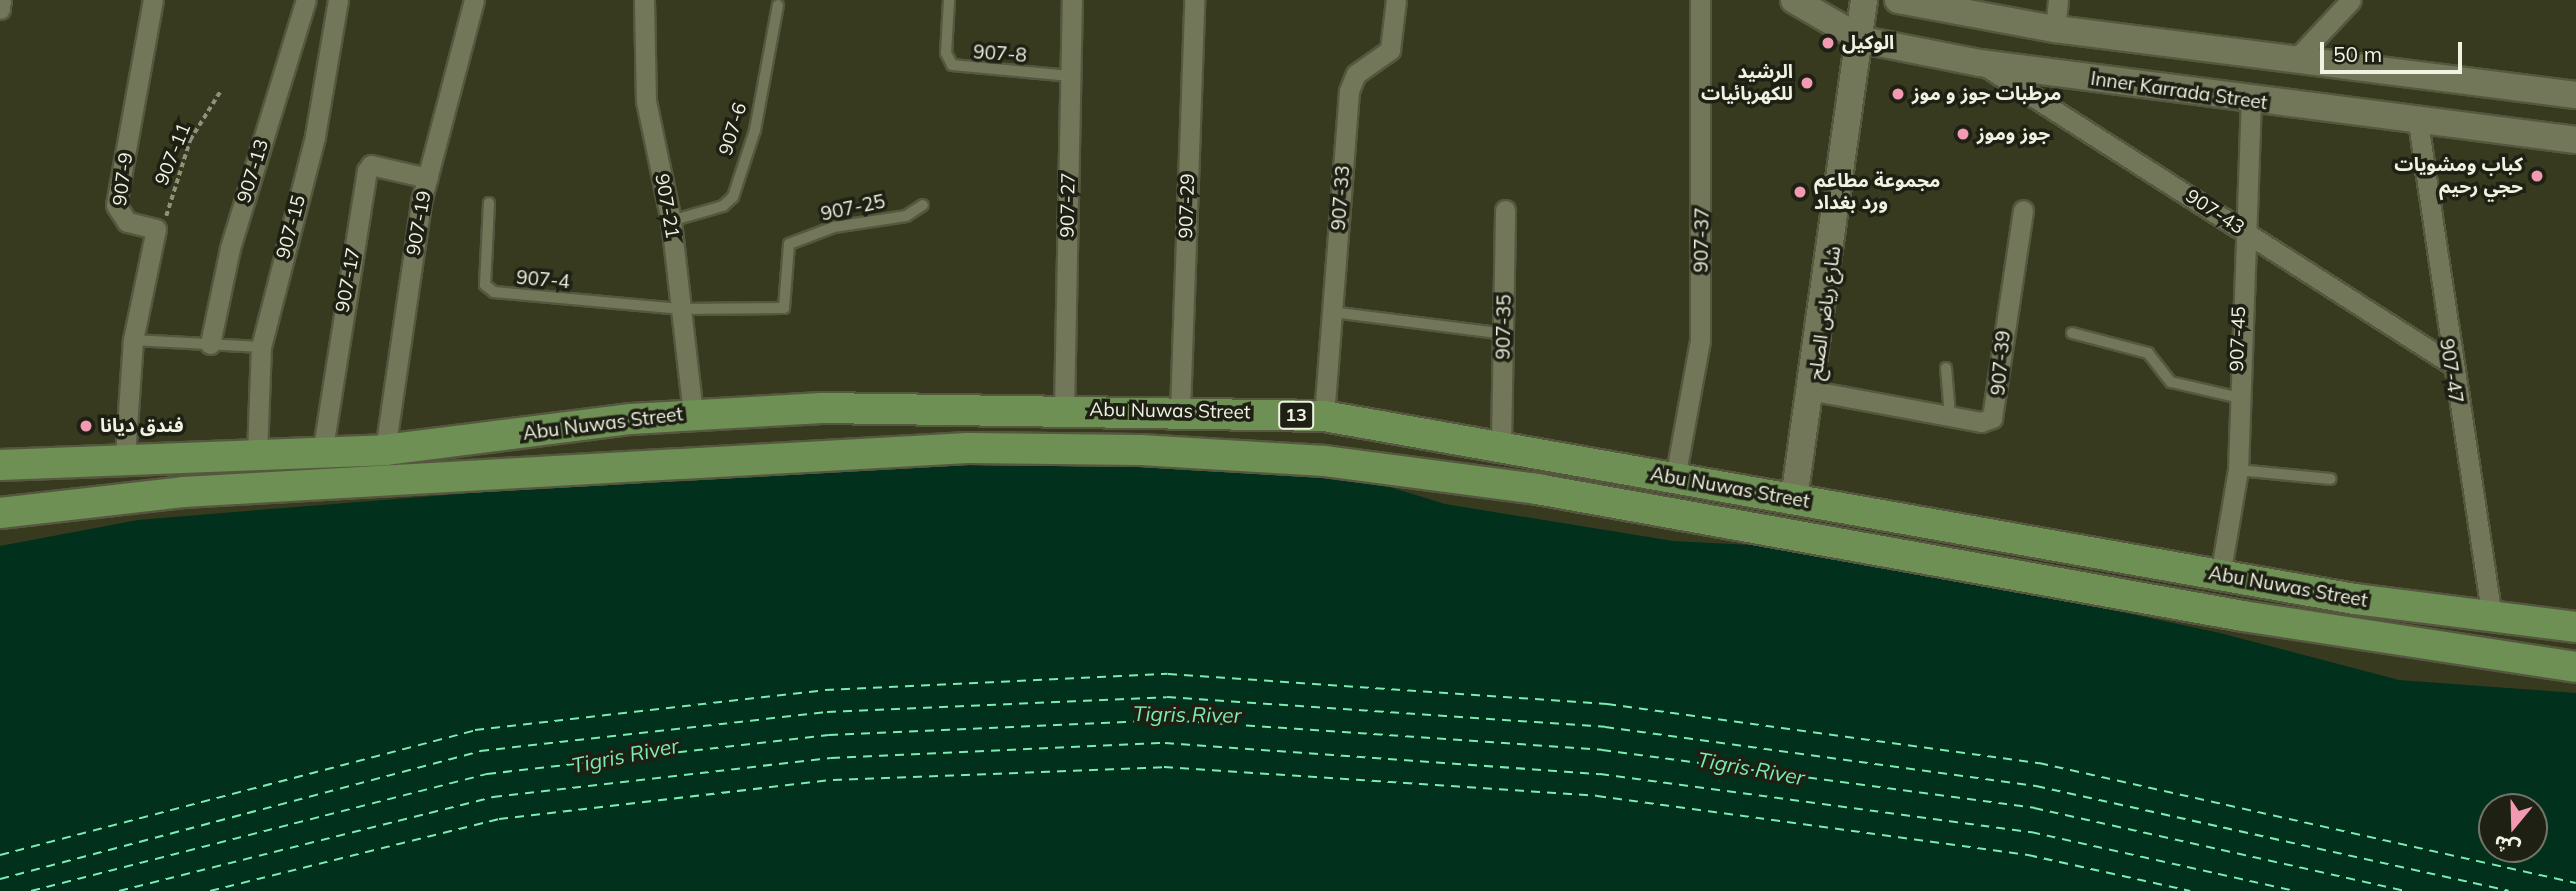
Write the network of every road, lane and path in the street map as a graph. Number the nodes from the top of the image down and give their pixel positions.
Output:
1 (1, 0) edge
2 (153, 0) edge
3 (306, 0) edge
4 (338, 0) edge
5 (474, 0) edge
6 (643, 0) edge
7 (949, 0) edge
8 (1072, 0) edge
9 (1194, 0) edge
10 (1396, 0) edge
11 (1700, 0) edge
12 (1794, 0) edge
13 (1864, 0) edge
14 (1898, 0) edge
15 (2057, 0) edge
16 (2351, 0) edge
17 (778, 5) dead end
18 (0, 9) edge
19 (2055, 29) junction
20 (1863, 40) junction
21 (2294, 61) junction
22 (1980, 63) junction
23 (1070, 76) junction
24 (220, 92) dead end
25 (2576, 95) edge
26 (2251, 102) junction
27 (2418, 122) junction
28 (2576, 141) edge
29 (428, 178) junction
30 (489, 203) dead end
31 (923, 205) dead end
32 (1504, 210) dead end
33 (2023, 210) dead end
34 (671, 221) junction
35 (156, 229) junction
36 (2242, 229) junction
37 (682, 309) junction
38 (1332, 312) junction
39 (2072, 333) dead end
40 (1505, 334) junction
41 (133, 340) junction
42 (210, 344) junction
43 (261, 347) junction
44 (2449, 363) junction
45 (1946, 368) dead end
46 (1814, 391) junction
47 (2236, 397) junction
48 (1065, 410) junction
49 (1180, 411) junction
50 (693, 413) junction
51 (1950, 415) junction
52 (1324, 416) junction
53 (1500, 444) junction
54 (385, 450) junction
55 (257, 454) junction
56 (322, 454) junction
57 (125, 456) junction
58 (0, 465) edge
59 (2238, 470) junction
60 (1675, 478) junction
61 (2331, 479) dead end
62 (1794, 499) junction
63 (0, 513) edge
64 (2220, 576) junction
65 (2492, 618) junction
66 (2576, 627) edge
67 (2576, 667) edge

1 - 18 street
2 - 35 street, 907-9
3 - 42 street, 907-13
4 - 43 street, 907-15
5 - 29 street, 907-19
6 - 34 street, 907-21
7 - 23 lane, 907-8
8 - 23 street, 907-27
9 - 49 street, 907-29
10 - 38 street, 907-33
11 - 60 street, 907-37
12 - 20 main road, Inner Karrada Street
13 - 20 main road, شارع رياض الصلح
14 - 19 main road
15 - 19 street
16 - 21 street
17 - 34 lane, 907-6
19 - 21 main road
20 - 22 main road, Inner Karrada Street
20 - 46 main road, شارع رياض الصلح
21 - 25 main road
22 - 26 main road, Inner Karrada Street
22 - 36 street, 907-43
23 - 48 street, 907-27
24 - 35 path, 907-11
26 - 27 main road, Inner Karrada Street
26 - 36 street, 907-45
27 - 28 main road, Inner Karrada Street
27 - 44 street, 907-47
29 - 54 street, 907-19
29 - 56 street, 907-17
30 - 37 lane, 907-4
31 - 37 lane, 907-25
32 - 40 street, 907-35
33 - 51 street, 907-39
34 - 37 street, 907-21
35 - 41 street
36 - 44 street, 907-43
36 - 47 street, 907-45
37 - 50 street, 907-21
38 - 40 lane
38 - 52 street, 907-33
39 - 47 lane
40 - 53 street, 907-35
41 - 42 lane
41 - 57 street
42 - 43 lane
43 - 55 street, 907-15
44 - 65 street, 907-47
45 - 51 lane
46 - 51 street, 907-39
46 - 62 main road, شارع رياض الصلح
47 - 59 street, 907-45
48 - 49 main road, Abu Nuwas Street / 13
48 - 50 main road, Abu Nuwas Street / 13
49 - 52 main road, Abu Nuwas Street / 13
50 - 54 main road, Abu Nuwas Street / 13
52 - 53 main road, Abu Nuwas Street / 13
53 - 60 main road, Abu Nuwas Street / 13
54 - 56 main road, Abu Nuwas Street / 13
55 - 56 main road, Abu Nuwas Street / 13
55 - 57 main road, Abu Nuwas Street / 13
57 - 58 main road, Abu Nuwas Street / 13
59 - 61 lane
59 - 64 street, 907-45
60 - 62 main road, Abu Nuwas Street / 13
62 - 64 main road, Abu Nuwas Street / 13
63 - 67 main road, Abu Nuwas Street / 13
64 - 65 main road, Abu Nuwas Street / 13
65 - 66 main road, Abu Nuwas Street / 13

